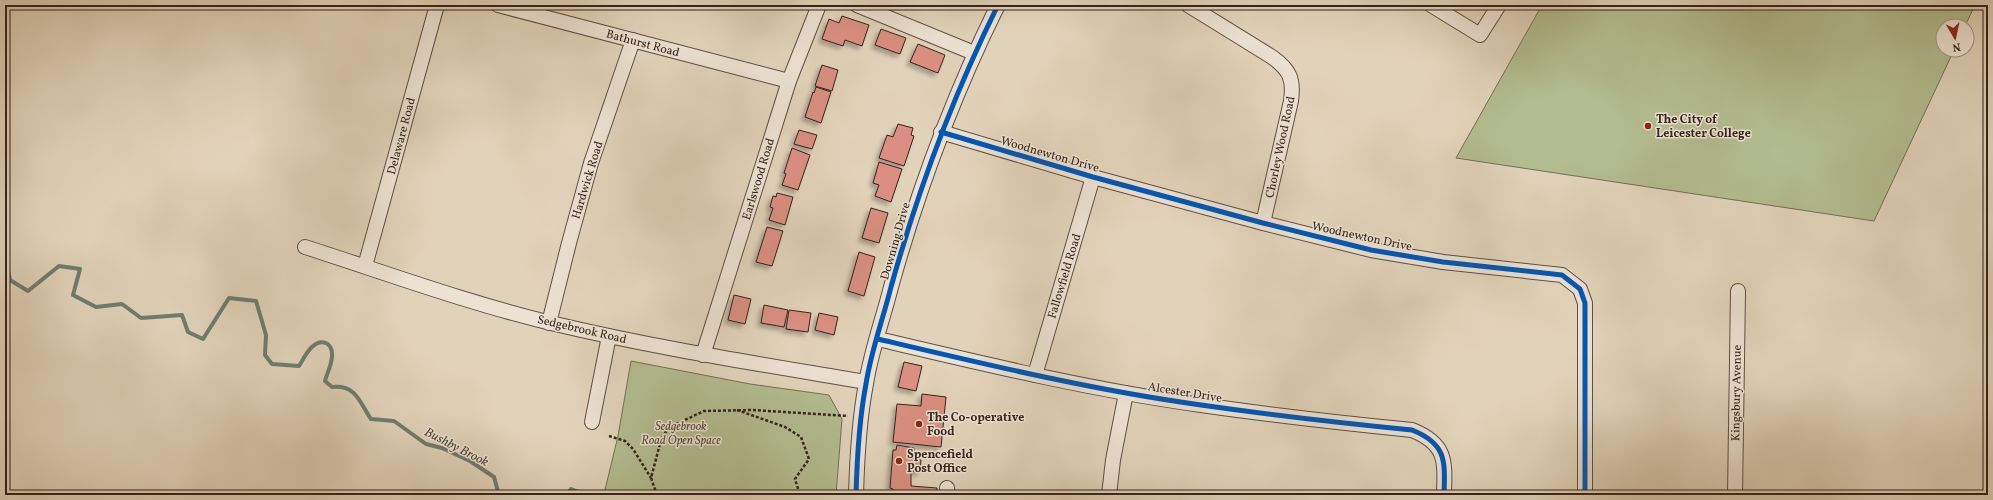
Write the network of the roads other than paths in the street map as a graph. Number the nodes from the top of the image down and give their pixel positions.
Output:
1 (437, 5) edge
2 (498, 5) edge
3 (820, 5) edge
4 (857, 5) edge
5 (998, 5) edge
6 (1188, 5) edge
7 (1431, 5) edge
8 (1499, 5) edge
9 (633, 40) junction
10 (974, 54) junction
11 (789, 81) junction
12 (941, 132) junction
13 (1094, 177) junction
14 (1263, 223) junction
15 (305, 247) dead end
16 (365, 266) junction
17 (1738, 291) dead end
18 (549, 323) junction
19 (609, 336) junction
20 (878, 339) junction
21 (703, 355) junction
22 (1035, 375) junction
23 (866, 382) junction
24 (1126, 393) junction
25 (592, 422) dead end
26 (856, 495) edge
27 (1109, 495) edge
28 (1444, 495) edge
29 (1585, 495) edge
30 (1735, 495) edge

1 - 16 street, Delaware Road
2 - 9 street, Bathurst Road
3 - 11 street, Earlswood Road
4 - 10 street
5 - 10 street, Downing Drive
6 - 14 street, Chorley Wood Road
7 - 8 street
9 - 11 street, Bathurst Road
9 - 18 street, Hardwick Road
10 - 12 street, Downing Drive
11 - 21 street, Earlswood Road
12 - 13 street, Woodnewton Drive
12 - 20 street, Downing Drive
13 - 14 street, Woodnewton Drive
13 - 22 street, Fallowfield Road
14 - 29 street, Woodnewton Drive
15 - 16 street, Sedgebrook Road
16 - 18 street, Sedgebrook Road
17 - 30 street, Kingsbury Avenue
18 - 19 street, Sedgebrook Road
19 - 21 street, Sedgebrook Road
19 - 25 street
20 - 22 street, Alcester Drive
20 - 23 street, Downing Drive
21 - 23 street, Sedgebrook Road
22 - 24 street, Alcester Drive
23 - 26 street, Downing Drive
24 - 27 street
24 - 28 street, Alcester Drive

